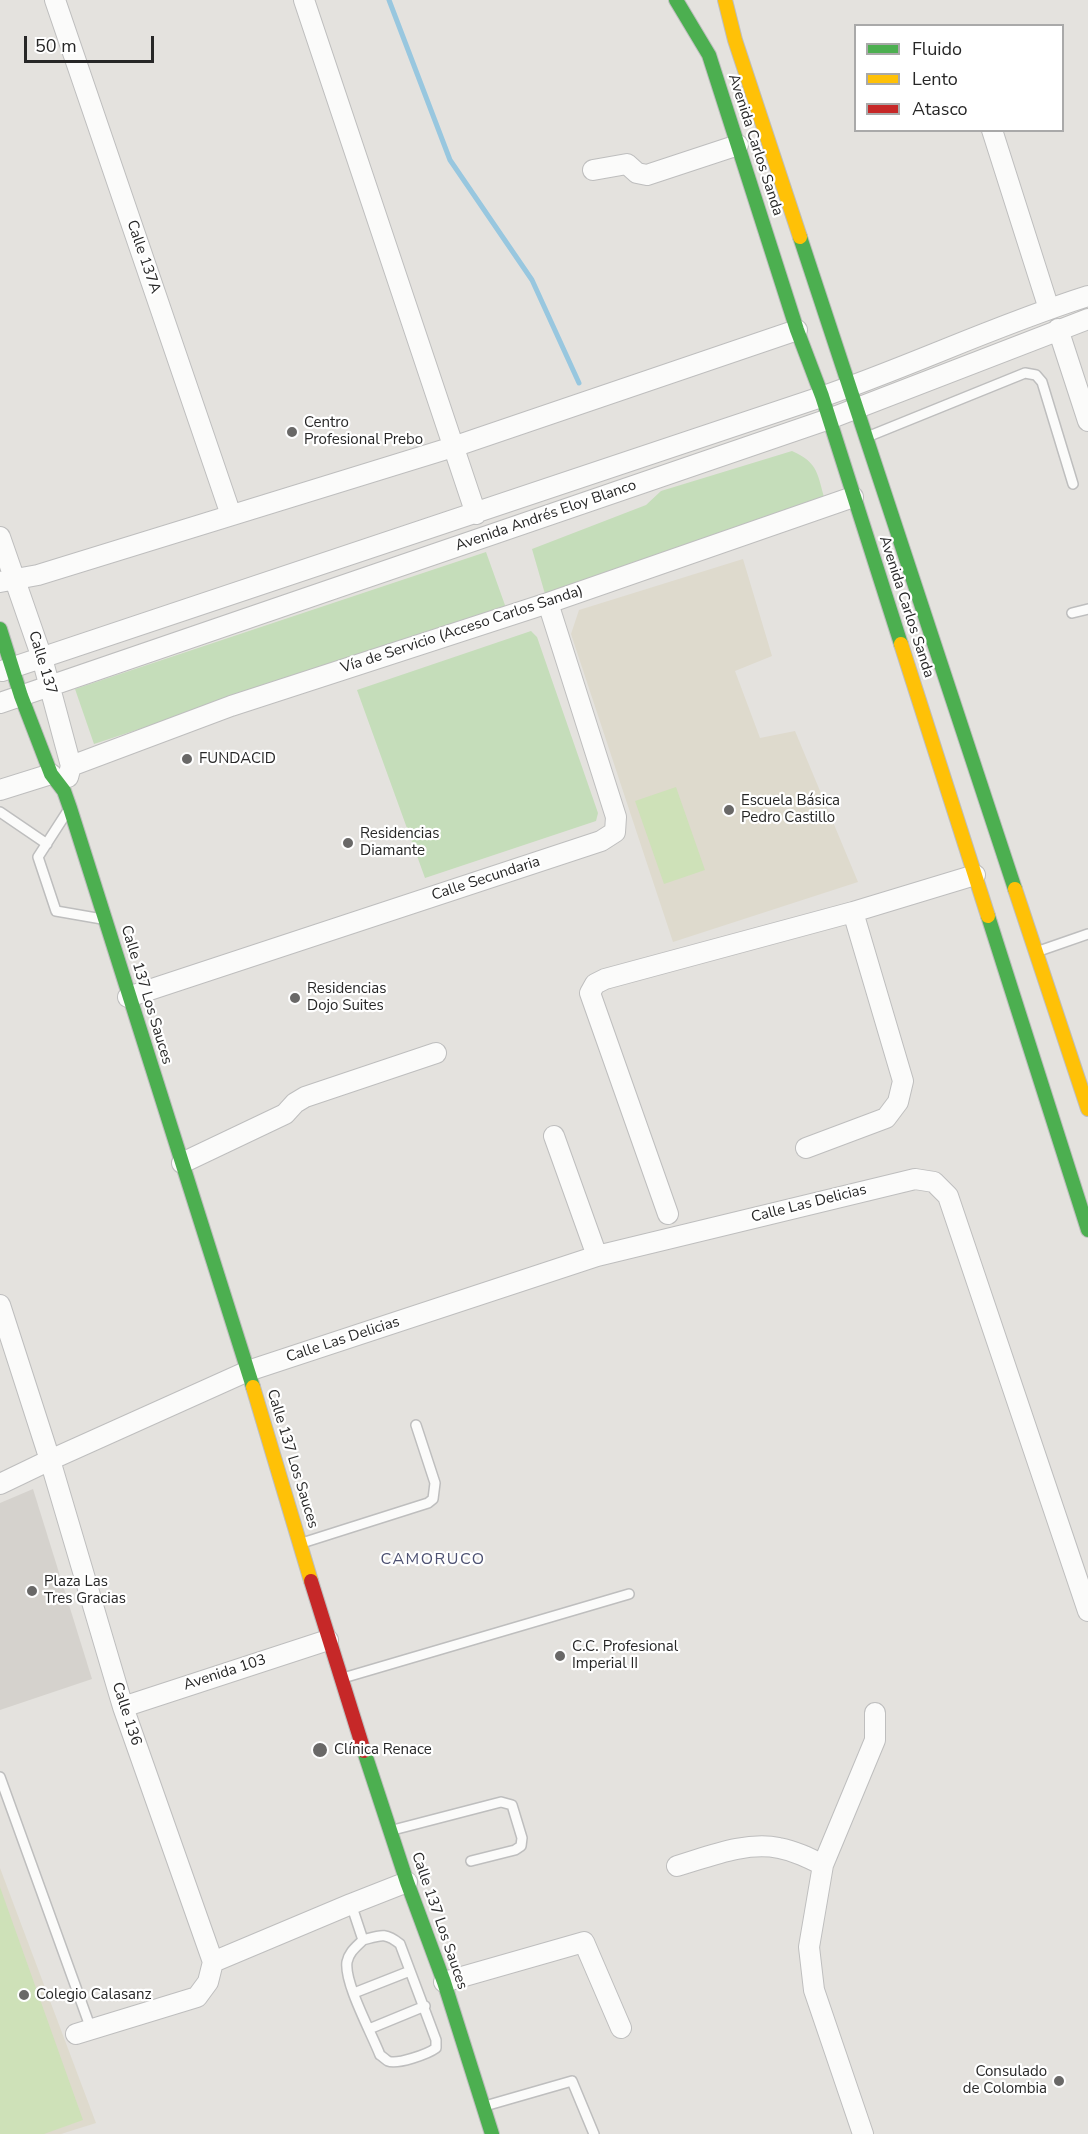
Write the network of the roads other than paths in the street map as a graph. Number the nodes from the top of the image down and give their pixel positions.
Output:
1 (55, 0) edge
2 (304, 0) edge
3 (676, 0) edge
4 (725, 0) edge
5 (993, 132) edge
6 (738, 145) junction
7 (593, 170) dead end
8 (1088, 296) edge
9 (1049, 309) junction
10 (1088, 319) edge
11 (1058, 329) junction
12 (797, 330) junction
13 (848, 387) junction
14 (822, 396) junction
15 (855, 408) junction
16 (829, 419) junction
17 (1088, 421) edge
18 (865, 438) junction
19 (453, 447) junction
20 (1073, 484) dead end
21 (853, 497) junction
22 (476, 514) junction
23 (231, 515) junction
24 (0, 537) edge
25 (7, 581) edge
26 (548, 603) junction
27 (1088, 609) edge
28 (1072, 613) dead end
29 (0, 629) edge
30 (42, 658) junction
31 (6, 669) edge
32 (49, 686) junction
33 (21, 696) junction
34 (0, 703) edge
35 (71, 766) junction
36 (51, 774) junction
37 (0, 790) edge
38 (67, 799) junction
39 (0, 812) edge
40 (47, 844) junction
41 (975, 874) junction
42 (854, 912) junction
43 (105, 920) junction
44 (1088, 934) edge
45 (1036, 952) junction
46 (128, 997) junction
47 (436, 1053) dead end
48 (1088, 1109) edge
49 (554, 1136) dead end
50 (806, 1148) dead end
51 (182, 1163) junction
52 (1083, 1198) edge
53 (668, 1214) dead end
54 (1088, 1230) edge
55 (597, 1256) junction
56 (0, 1305) edge
57 (248, 1371) junction
58 (416, 1425) dead end
59 (50, 1460) junction
60 (0, 1484) edge
61 (300, 1544) junction
62 (629, 1594) dead end
63 (1088, 1611) edge
64 (328, 1640) junction
65 (341, 1678) junction
66 (123, 1707) junction
67 (875, 1713) dead end
68 (0, 1777) edge
69 (391, 1831) junction
70 (471, 1861) dead end
71 (823, 1865) junction
72 (677, 1866) dead end
73 (407, 1882) junction
74 (351, 1904) junction
75 (363, 1940) junction
76 (213, 1962) junction
77 (410, 1971) junction
78 (444, 1982) junction
79 (354, 1993) junction
80 (424, 2006) junction
81 (621, 2028) dead end
82 (369, 2029) junction
83 (83, 2032) joint
84 (483, 2107) junction
85 (492, 2134) edge
86 (594, 2134) edge
87 (863, 2134) edge

1 - 23 street, Calle 137A
2 - 19 street
3 - 6 street, Avenida Carlos Sanda
4 - 13 street, Avenida Carlos Sanda
5 - 9 street
6 - 7 street
6 - 12 street, Avenida Carlos Sanda
8 - 9 street, Avenida Andrés Eloy Blanco
9 - 13 street, Avenida Andrés Eloy Blanco
10 - 11 street, Avenida Andrés Eloy Blanco
11 - 15 street, Avenida Andrés Eloy Blanco
11 - 17 street
12 - 14 street, Avenida Carlos Sanda
12 - 19 street
13 - 14 street, Avenida Andrés Eloy Blanco
13 - 15 street, Avenida Carlos Sanda
14 - 16 street, Avenida Carlos Sanda
14 - 22 street, Avenida Andrés Eloy Blanco
15 - 16 street, Avenida Andrés Eloy Blanco
15 - 18 street, Avenida Carlos Sanda
16 - 21 street, Avenida Carlos Sanda
16 - 32 street, Avenida Andrés Eloy Blanco
18 - 20 lane
18 - 45 street, Avenida Carlos Sanda
19 - 22 street
19 - 23 street
21 - 26 street, Vía de Servicio (Acceso Carlos Sanda)
21 - 41 street, Avenida Carlos Sanda
22 - 30 street, Avenida Andrés Eloy Blanco
23 - 25 street
24 - 25 street, Calle 137
25 - 30 street, Calle 137
26 - 35 street, Vía de Servicio (Acceso Carlos Sanda)
26 - 46 street, Calle Secundaria
27 - 28 lane
29 - 31 street
30 - 31 street, Avenida Andrés Eloy Blanco
30 - 32 street, Calle 137
31 - 33 street
32 - 33 street, Avenida Andrés Eloy Blanco
32 - 35 street, Calle 137
33 - 34 street, Avenida Andrés Eloy Blanco
33 - 36 street
35 - 38 street
36 - 37 street
36 - 38 street
38 - 40 lane
38 - 43 street, Calle 137 Los Sauces
39 - 40 lane
40 - 43 lane
41 - 42 street
41 - 52 street, Avenida Carlos Sanda
42 - 50 street
42 - 53 street
43 - 46 street, Calle 137 Los Sauces
44 - 45 lane
45 - 48 street, Avenida Carlos Sanda
46 - 51 street, Calle 137 Los Sauces
47 - 51 street
49 - 55 street
51 - 57 street, Calle 137 Los Sauces
52 - 54 street, Avenida Carlos Sanda
55 - 57 street, Calle Las Delicias
55 - 63 street, Calle Las Delicias
56 - 59 street, Calle 136
57 - 59 street, Calle Las Delicias
57 - 61 street, Calle 137 Los Sauces
58 - 61 lane
59 - 60 street, Calle Las Delicias
59 - 66 street, Calle 136
61 - 64 street, Calle 137 Los Sauces
62 - 65 lane
64 - 65 street, Calle 137 Los Sauces
64 - 66 street, Avenida 103
65 - 69 street, Calle 137 Los Sauces
66 - 76 street, Calle 136
67 - 71 street
68 - 83 lane
69 - 70 lane
69 - 73 street, Calle 137 Los Sauces
71 - 72 street
71 - 87 street
73 - 74 street
73 - 78 street, Calle 137 Los Sauces
74 - 75 lane
74 - 76 street
75 - 77 lane
75 - 79 lane
76 - 83 street
77 - 79 lane
77 - 80 lane
78 - 81 street
78 - 84 street, Calle 137 Los Sauces
79 - 82 lane
80 - 82 lane
80 - 82 lane
84 - 85 street, Calle 137 Los Sauces
84 - 86 lane

